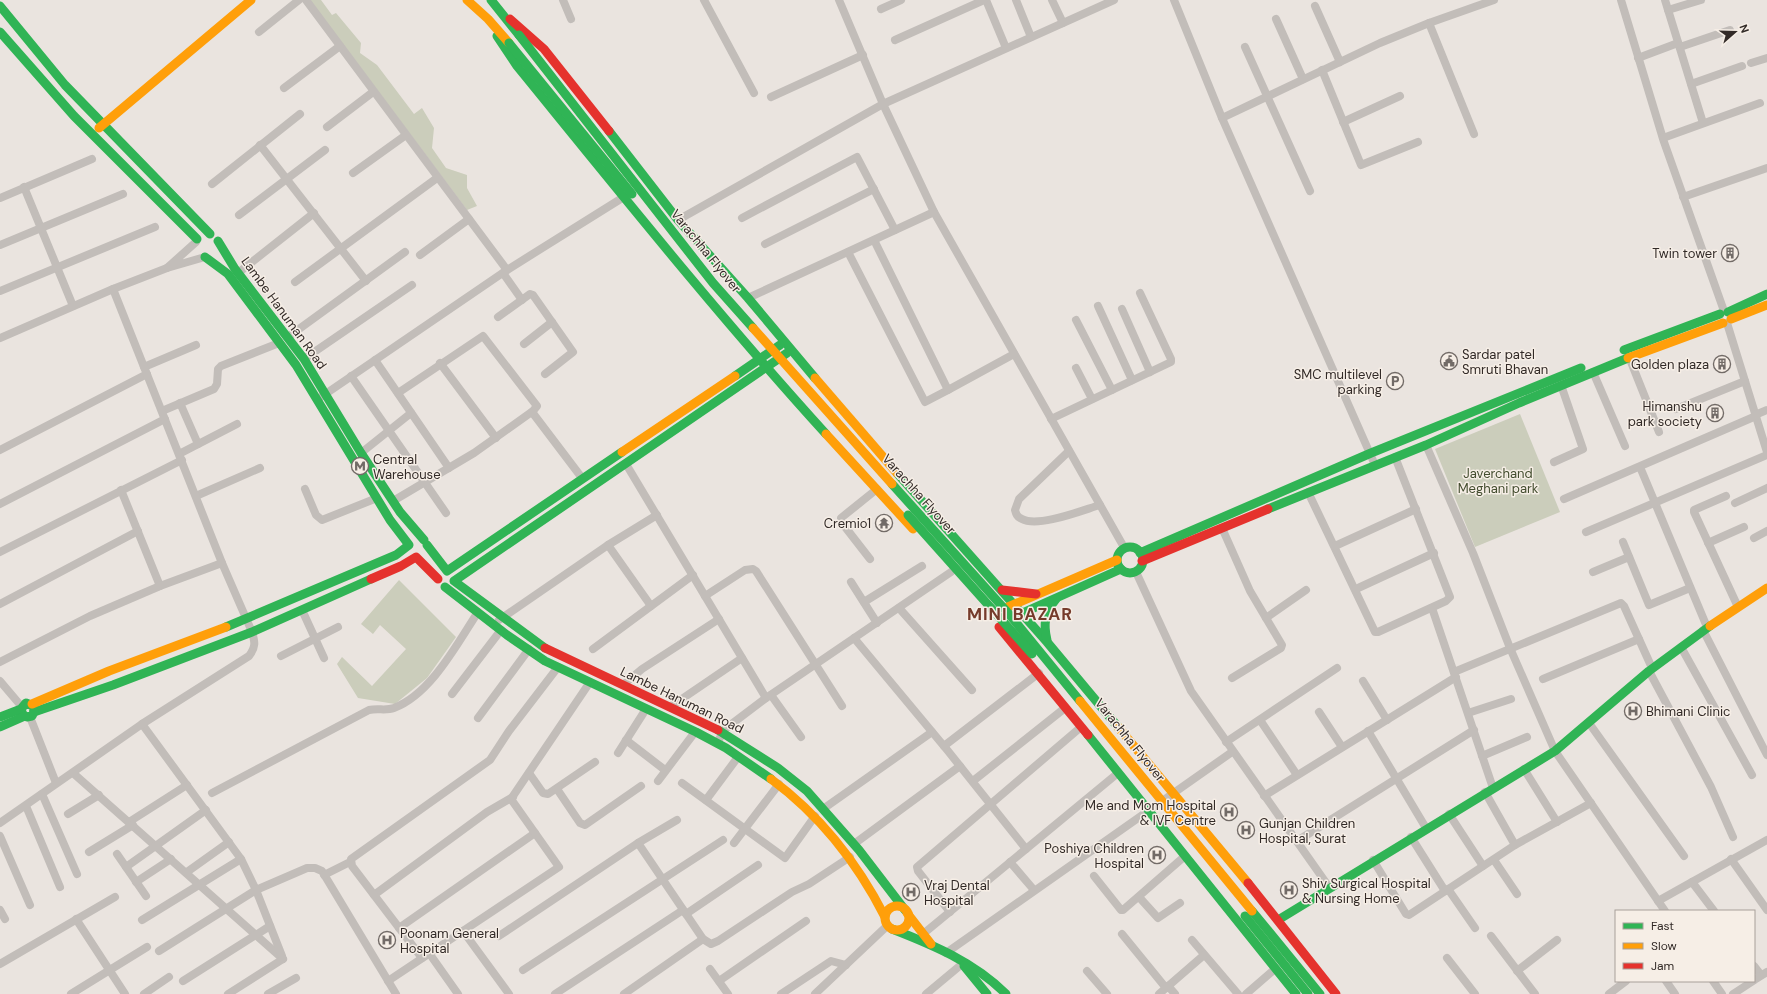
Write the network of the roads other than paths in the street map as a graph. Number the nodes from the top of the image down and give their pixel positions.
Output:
1 (251, 0) edge
2 (299, 0) edge
3 (306, 0) edge
4 (467, 0) edge
5 (491, 0) edge
6 (494, 0) edge
7 (563, 0) edge
8 (704, 0) edge
9 (839, 0) edge
10 (901, 0) edge
11 (985, 0) edge
12 (1016, 0) edge
13 (1052, 0) edge
14 (1114, 0) edge
15 (1174, 0) edge
16 (1494, 0) edge
17 (1621, 0) edge
18 (1665, 0) edge
19 (1701, 0) edge
20 (0, 6) edge
21 (1315, 6) dead end
22 (881, 9) dead end
23 (499, 10) junction
24 (1668, 10) junction
25 (488, 19) junction
26 (571, 19) dead end
27 (1276, 19) dead end
28 (1063, 23) junction
29 (1429, 23) junction
30 (1730, 30) dead end
31 (0, 32) edge
32 (260, 32) dead end
33 (1031, 37) junction
34 (895, 40) dead end
35 (1679, 45) junction
36 (340, 46) junction
37 (1245, 47) dead end
38 (1006, 48) junction
39 (863, 55) junction
40 (1638, 58) junction
41 (1767, 58) edge
42 (1340, 62) junction
43 (1751, 63) dead end
44 (1742, 66) dead end
45 (1322, 70) junction
46 (1303, 79) junction
47 (1691, 84) junction
48 (284, 88) dead end
49 (373, 92) junction
50 (754, 93) dead end
51 (1267, 96) junction
52 (1400, 96) dead end
53 (771, 97) dead end
54 (1760, 103) dead end
55 (883, 104) junction
56 (300, 114) dead end
57 (1222, 118) junction
58 (1343, 122) junction
59 (103, 123) junction
60 (1703, 124) junction
61 (327, 127) dead end
62 (93, 134) junction
63 (1474, 134) dead end
64 (406, 135) junction
65 (1663, 138) junction
66 (1418, 142) dead end
67 (260, 146) junction
68 (324, 150) dead end
69 (92, 159) dead end
70 (1767, 168) edge
71 (353, 173) dead end
72 (287, 178) junction
73 (437, 178) junction
74 (647, 179) junction
75 (212, 184) dead end
76 (24, 187) junction
77 (874, 189) junction
78 (1310, 191) dead end
79 (123, 194) dead end
80 (625, 197) junction
81 (1683, 197) junction
82 (0, 198) edge
83 (934, 212) junction
84 (314, 213) junction
85 (239, 215) dead end
86 (742, 218) dead end
87 (469, 219) junction
88 (678, 220) junction
89 (41, 228) junction
90 (155, 228) dead end
91 (895, 230) junction
92 (210, 234) junction
93 (874, 240) junction
94 (197, 241) junction
95 (218, 241) junction
96 (765, 244) dead end
97 (0, 245) edge
98 (341, 248) junction
99 (405, 252) dead end
100 (848, 252) junction
101 (420, 255) dead end
102 (205, 257) junction
103 (58, 268) junction
104 (167, 268) junction
105 (505, 271) junction
106 (238, 273) junction
107 (366, 281) junction
108 (295, 282) dead end
109 (412, 285) dead end
110 (113, 289) junction
111 (0, 291) edge
112 (1140, 293) dead end
113 (1767, 294) edge
114 (748, 298) junction
115 (522, 300) junction
116 (1767, 304) edge
117 (73, 306) junction
118 (1098, 306) dead end
119 (1122, 309) dead end
120 (498, 317) dead end
121 (1726, 317) junction
122 (1076, 320) dead end
123 (552, 322) junction
124 (288, 337) junction
125 (0, 338) edge
126 (784, 342) junction
127 (279, 343) junction
128 (524, 344) dead end
129 (196, 345) dead end
130 (791, 349) junction
131 (1014, 354) junction
132 (1629, 357) junction
133 (304, 359) junction
134 (759, 359) junction
135 (375, 360) junction
136 (440, 364) junction
137 (296, 365) junction
138 (766, 368) junction
139 (1076, 368) dead end
140 (145, 370) junction
141 (1150, 372) junction
142 (1593, 372) junction
143 (545, 374) dead end
144 (351, 376) junction
145 (1132, 380) junction
146 (1745, 381) junction
147 (1561, 385) junction
148 (948, 390) junction
149 (1112, 390) junction
150 (398, 393) junction
151 (326, 394) junction
152 (317, 399) junction
153 (1092, 399) junction
154 (180, 403) junction
155 (1676, 409) dead end
156 (1767, 410) edge
157 (532, 412) junction
158 (411, 413) junction
159 (163, 415) junction
160 (1756, 416) junction
161 (1051, 419) junction
162 (237, 424) dead end
163 (388, 431) junction
164 (1659, 432) dead end
165 (496, 438) junction
166 (198, 444) junction
167 (1426, 445) junction
168 (1625, 446) dead end
169 (0, 450) edge
170 (1069, 451) junction
171 (361, 453) junction
172 (1370, 453) junction
173 (1767, 453) edge
174 (180, 457) junction
175 (1395, 457) junction
176 (1554, 462) dead end
177 (626, 464) junction
178 (1375, 465) junction
179 (1640, 467) junction
180 (260, 468) dead end
181 (449, 468) junction
182 (582, 478) junction
183 (425, 483) junction
184 (305, 488) dead end
185 (1767, 488) edge
186 (877, 489) junction
187 (121, 490) junction
188 (1308, 492) junction
189 (196, 496) junction
190 (1726, 496) dead end
191 (377, 498) junction
192 (1564, 499) dead end
193 (392, 501) junction
194 (1654, 503) junction
195 (1735, 503) dead end
196 (0, 504) edge
197 (1100, 505) junction
198 (1416, 509) junction
199 (446, 514) dead end
200 (657, 515) junction
201 (1744, 527) dead end
202 (1222, 528) junction
203 (138, 531) junction
204 (1767, 531) edge
205 (1586, 532) dead end
206 (1754, 538) dead end
207 (1623, 542) dead end
208 (425, 543) junction
209 (1708, 543) junction
210 (409, 545) junction
211 (608, 545) junction
212 (1335, 546) junction
213 (1125, 549) junction
214 (0, 552) edge
215 (1434, 553) junction
216 (416, 556) junction
217 (1141, 557) junction
218 (1629, 557) junction
219 (870, 559) dead end
220 (1117, 560) junction
221 (222, 564) junction
222 (922, 566) dead end
223 (1121, 569) junction
224 (447, 571) junction
225 (951, 572) junction
226 (1136, 572) junction
227 (1593, 572) dead end
228 (693, 576) junction
229 (438, 579) junction
230 (454, 581) junction
231 (852, 582) dead end
232 (160, 586) junction
233 (445, 587) junction
234 (1690, 588) junction
235 (1767, 588) edge
236 (1356, 589) junction
237 (1002, 590) junction
238 (1306, 590) dead end
239 (1039, 594) junction
240 (705, 596) junction
241 (1058, 596) junction
242 (864, 602) junction
243 (0, 604) edge
244 (1014, 605) junction
245 (651, 606) junction
246 (1738, 607) junction
247 (899, 608) junction
248 (1432, 608) junction
249 (302, 610) junction
250 (478, 612) junction
251 (1022, 613) junction
252 (990, 616) junction
253 (502, 618) junction
254 (1266, 618) junction
255 (719, 619) junction
256 (247, 620) junction
257 (877, 623) junction
258 (998, 625) junction
259 (338, 627) dead end
260 (498, 627) junction
261 (1705, 629) junction
262 (252, 632) junction
263 (854, 638) junction
264 (315, 639) junction
265 (1639, 639) junction
266 (1047, 642) junction
267 (1681, 647) junction
268 (593, 648) dead end
269 (1510, 648) junction
270 (529, 649) junction
271 (281, 656) dead end
272 (324, 658) dead end
273 (742, 658) junction
274 (0, 662) edge
275 (816, 664) junction
276 (558, 667) junction
277 (1337, 668) dead end
278 (1650, 670) junction
279 (1039, 673) junction
280 (1455, 674) junction
281 (1232, 678) dead end
282 (1543, 678) dead end
283 (0, 681) edge
284 (1363, 681) dead end
285 (590, 682) junction
286 (623, 685) junction
287 (972, 690) dead end
288 (452, 694) dead end
289 (769, 696) junction
290 (1511, 700) dead end
291 (842, 706) dead end
292 (670, 707) junction
293 (1065, 708) junction
294 (646, 709) junction
295 (27, 711) junction
296 (1319, 712) dead end
297 (1468, 713) junction
298 (0, 717) edge
299 (478, 718) dead end
300 (1260, 720) junction
301 (1387, 720) junction
302 (1589, 723) junction
303 (142, 724) junction
304 (0, 727) edge
305 (1081, 727) junction
306 (1474, 730) junction
307 (1368, 731) junction
308 (695, 732) junction
309 (723, 732) junction
310 (932, 732) junction
311 (1527, 737) dead end
312 (801, 738) dead end
313 (626, 740) junction
314 (1226, 742) junction
315 (717, 743) junction
316 (944, 746) junction
317 (1342, 748) junction
318 (1555, 751) junction
319 (1232, 752) junction
320 (618, 753) dead end
321 (1767, 755) edge
322 (1482, 756) junction
323 (738, 757) junction
324 (595, 762) dead end
325 (960, 766) junction
326 (1524, 769) junction
327 (665, 770) junction
328 (73, 773) junction
329 (529, 774) junction
330 (1118, 774) junction
331 (1297, 775) junction
332 (1752, 775) dead end
333 (1398, 778) junction
334 (658, 781) dead end
335 (972, 782) junction
336 (56, 783) junction
337 (682, 783) dead end
338 (779, 784) junction
339 (187, 785) junction
340 (641, 786) dead end
341 (557, 789) junction
342 (1489, 790) junction
343 (212, 793) dead end
344 (42, 794) junction
345 (1172, 794) junction
346 (99, 795) junction
347 (1264, 796) junction
348 (513, 797) junction
349 (706, 800) junction
350 (1591, 803) junction
351 (991, 804) junction
352 (26, 806) junction
353 (823, 809) junction
354 (206, 810) junction
355 (1147, 811) junction
356 (68, 814) dead end
357 (1449, 814) junction
358 (815, 816) junction
359 (677, 820) dead end
360 (1557, 822) junction
361 (0, 823) edge
362 (131, 823) junction
363 (745, 828) junction
364 (1426, 828) junction
365 (535, 833) junction
366 (0, 836) edge
367 (1411, 837) junction
368 (1732, 837) dead end
369 (722, 840) dead end
370 (1767, 840) edge
371 (1297, 841) junction
372 (229, 842) junction
373 (638, 843) junction
374 (734, 843) dead end
375 (854, 844) junction
376 (1515, 845) junction
377 (157, 846) junction
378 (1026, 849) junction
379 (89, 852) dead end
380 (117, 854) dead end
381 (1185, 856) junction
382 (1684, 856) dead end
383 (850, 857) junction
384 (171, 858) junction
385 (241, 859) junction
386 (1731, 859) junction
387 (1373, 860) junction
388 (1494, 860) junction
389 (350, 862) junction
390 (1010, 862) junction
391 (758, 865) dead end
392 (1483, 866) junction
393 (126, 867) junction
394 (187, 872) junction
395 (77, 874) dead end
396 (324, 875) junction
397 (1094, 876) dead end
398 (662, 879) junction
399 (136, 882) junction
400 (1692, 882) junction
401 (200, 884) junction
402 (60, 887) dead end
403 (1329, 887) junction
404 (256, 890) junction
405 (1034, 890) junction
406 (1447, 890) junction
407 (1517, 894) dead end
408 (374, 895) junction
409 (146, 896) dead end
410 (115, 897) dead end
411 (1139, 897) junction
412 (1658, 901) junction
413 (1180, 903) dead end
414 (30, 905) dead end
415 (228, 908) junction
416 (0, 910) edge
417 (1664, 910) edge
418 (1713, 910) edge
419 (1767, 910) edge
420 (906, 911) junction
421 (685, 912) junction
422 (950, 912) junction
423 (5, 919) dead end
424 (76, 920) junction
425 (142, 920) dead end
426 (1278, 920) junction
427 (806, 922) dead end
428 (888, 924) junction
429 (270, 926) junction
430 (399, 928) junction
431 (1475, 928) dead end
432 (463, 931) junction
433 (256, 934) junction
434 (923, 934) junction
435 (1122, 934) dead end
436 (499, 936) dead end
437 (1491, 936) dead end
438 (703, 939) junction
439 (1192, 940) dead end
440 (1557, 940) dead end
441 (931, 944) junction
442 (147, 947) dead end
443 (159, 951) dead end
444 (946, 953) junction
445 (1204, 955) junction
446 (426, 956) junction
447 (1447, 958) dead end
448 (283, 959) junction
449 (960, 962) junction
450 (0, 964) edge
451 (846, 965) junction
452 (710, 969) dead end
453 (1275, 969) junction
454 (109, 970) junction
455 (523, 970) dead end
456 (1087, 971) dead end
457 (1517, 971) junction
458 (169, 977) dead end
459 (296, 978) dead end
460 (183, 981) dead end
461 (388, 981) junction
462 (719, 981) junction
463 (1625, 982) edge
464 (1667, 982) edge
465 (1714, 982) edge
466 (1751, 982) edge
467 (1167, 987) junction
468 (71, 994) edge
469 (125, 994) edge
470 (144, 994) edge
471 (228, 994) edge
472 (268, 994) edge
473 (396, 994) edge
474 (458, 994) edge
475 (509, 994) edge
476 (555, 994) edge
477 (624, 994) edge
478 (728, 994) edge
479 (781, 994) edge
480 (815, 994) edge
481 (926, 994) edge
482 (987, 994) edge
483 (1006, 994) edge
484 (1107, 994) edge
485 (1159, 994) edge
486 (1175, 994) edge
487 (1238, 994) edge
488 (1246, 994) edge
489 (1296, 994) edge
490 (1308, 994) edge
491 (1320, 994) edge
492 (1336, 994) edge
493 (1475, 994) edge
494 (1535, 994) edge
495 (1609, 994) edge
496 (1674, 994) edge
497 (1722, 994) edge
498 (1733, 994) edge

1 - 59 street
2 - 32 street
3 - 36 street
4 - 25 street
5 - 23 street
6 - 23 street
7 - 26 street
8 - 50 street
9 - 39 street
10 - 22 street
11 - 34 street
11 - 38 street
12 - 33 street
13 - 28 street
14 - 28 street
15 - 57 street
16 - 29 street
17 - 40 street
18 - 24 street
19 - 24 street
20 - 59 street
21 - 42 street
23 - 74 street
23 - 491 street, Varachha Flyover, bridge
24 - 35 street
25 - 80 street
25 - 490 street, Varachha Flyover, bridge
27 - 46 street
28 - 33 street
29 - 42 street
29 - 63 street
30 - 35 street
31 - 62 street
33 - 38 street
35 - 40 street
35 - 47 street
36 - 48 street
36 - 49 street
37 - 51 street
38 - 55 street
39 - 53 street
39 - 55 street
40 - 65 street
41 - 43 street
42 - 45 street
44 - 47 street
45 - 46 street
45 - 58 street
46 - 51 street
47 - 60 street
49 - 61 street
49 - 64 street
51 - 57 street
51 - 78 street
52 - 58 street
54 - 60 street
55 - 83 street
55 - 88 street
56 - 67 street
57 - 172 street
58 - 66 street
59 - 62 street
59 - 92 street
60 - 65 street
62 - 94 street
64 - 71 street
64 - 73 street
65 - 81 street
67 - 72 street
67 - 75 street
68 - 72 street
69 - 76 street
70 - 81 street
72 - 84 street
72 - 85 street
73 - 87 street
73 - 98 street
74 - 80 street
74 - 88 street
76 - 82 street
76 - 89 street
77 - 86 street
77 - 91 street
77 - 96 street
79 - 89 street
80 - 105 street
80 - 134 street
81 - 121 street
83 - 91 street
83 - 131 street
84 - 98 street
84 - 106 street
87 - 101 street
87 - 105 street
88 - 114 street
89 - 97 street
89 - 103 street
90 - 103 street
91 - 93 street
92 - 94 street
92 - 95 street
93 - 100 street
93 - 148 street
94 - 102 street
94 - 104 street
95 - 102 street
95 - 106 street, Lambe Hanuman Road
98 - 107 street
98 - 108 street
99 - 107 street
100 - 114 street
100 - 148 street
102 - 104 street
102 - 127 street
103 - 111 street
103 - 117 street
104 - 110 street
105 - 115 street
105 - 135 street
106 - 124 street, Lambe Hanuman Road
107 - 124 street
109 - 133 street
110 - 117 street
110 - 140 street
112 - 141 street
113 - 121 street
114 - 126 street
115 - 120 street
115 - 123 street
116 - 121 street
117 - 125 street
118 - 145 street
119 - 141 street
121 - 132 street
121 - 146 street
121 - 172 street
122 - 149 street
123 - 128 street
123 - 143 street
124 - 133 street, Lambe Hanuman Road
126 - 130 street
126 - 134 street
127 - 137 street
127 - 154 street
129 - 140 street
130 - 138 street
130 - 237 street
131 - 148 street
131 - 161 street
132 - 142 street
132 - 164 street
133 - 137 street
133 - 151 street, Lambe Hanuman Road
134 - 138 street
134 - 182 street
135 - 144 street
135 - 150 street
136 - 150 street
136 - 157 street
136 - 165 street
137 - 152 street
138 - 177 street
138 - 186 street
139 - 153 street
140 - 159 street
140 - 169 street
141 - 145 street
142 - 147 street
142 - 168 street
144 - 151 street
144 - 163 street
145 - 149 street
146 - 155 street
146 - 160 street
147 - 167 street
147 - 176 street
149 - 153 street
150 - 158 street
151 - 152 street
151 - 171 street, Lambe Hanuman Road
152 - 191 street
153 - 161 street
154 - 159 street
154 - 166 street
156 - 160 street
157 - 165 street
157 - 182 street
158 - 163 street
158 - 181 street
159 - 174 street
159 - 196 street
160 - 173 street
160 - 179 street
161 - 170 street
162 - 166 street
163 - 171 street
163 - 183 street
165 - 181 street
166 - 174 street
167 - 175 street
167 - 269 street
170 - 197 street
170 - 197 street
171 - 193 street, Lambe Hanuman Road
172 - 178 street
172 - 217 street
173 - 194 street
174 - 187 street
174 - 189 street
175 - 178 street
175 - 198 street
177 - 200 street
177 - 230 street
178 - 188 street
179 - 192 street
179 - 194 street
180 - 189 street
181 - 183 street
182 - 224 street
183 - 193 street
183 - 199 street
184 - 191 street
185 - 195 street
186 - 219 street
186 - 225 street
187 - 203 street
187 - 214 street
188 - 202 street
188 - 212 street
189 - 221 street
190 - 209 street
191 - 210 street
193 - 208 street, Lambe Hanuman Road
194 - 205 street
194 - 234 street
197 - 213 street
198 - 212 street
198 - 215 street
200 - 211 street
200 - 228 street
201 - 209 street
202 - 217 street
202 - 254 street
203 - 232 street
203 - 243 street
204 - 206 street
207 - 218 street
208 - 210 street
208 - 216 street
208 - 224 street, Lambe Hanuman Road
209 - 246 street
210 - 216 street
210 - 256 street
211 - 245 street
211 - 253 street
212 - 236 street
213 - 217 street
213 - 220 street
215 - 236 street
215 - 248 street
216 - 229 street
216 - 249 street
217 - 226 street
218 - 227 street
218 - 234 street
220 - 223 street
220 - 239 street
221 - 232 street
221 - 256 street
222 - 242 street
223 - 226 street
223 - 241 street
224 - 229 street
224 - 230 street
225 - 247 street
225 - 252 street
226 - 314 street
228 - 240 street
228 - 245 street
229 - 233 street
230 - 233 street
230 - 253 street, Lambe Hanuman Road
231 - 242 street
232 - 274 street
233 - 250 street, Lambe Hanuman Road
234 - 261 street
235 - 246 street
236 - 248 street
237 - 239 street
237 - 244 street
238 - 254 street
239 - 244 street
240 - 255 street
240 - 275 street
241 - 251 street
241 - 266 street
242 - 257 street
244 - 251 street
244 - 252 street
245 - 268 street
246 - 261 street
247 - 257 street
247 - 287 street
248 - 280 street
249 - 262 street
249 - 264 street
250 - 260 street, Lambe Hanuman Road
250 - 343 street
251 - 258 street
251 - 266 street
252 - 258 street
253 - 260 street
253 - 286 street, Lambe Hanuman Road
254 - 281 street
255 - 273 street
255 - 286 street
256 - 262 street
256 - 295 street
257 - 263 street
258 - 279 street
259 - 264 street
260 - 270 street, Lambe Hanuman Road
260 - 288 street
261 - 267 street
261 - 321 street
262 - 295 street
262 - 303 street
263 - 275 street
263 - 310 street
264 - 271 street
264 - 272 street
265 - 269 street
265 - 278 street
265 - 282 street
266 - 345 street
267 - 278 street
267 - 332 street
269 - 280 street
269 - 318 street
270 - 276 street, Lambe Hanuman Road
270 - 299 street
273 - 289 street
273 - 292 street
275 - 289 street
275 - 291 street
276 - 285 street, Lambe Hanuman Road
276 - 389 street
277 - 300 street
278 - 302 street
278 - 368 street
279 - 293 street
279 - 316 street
280 - 297 street
280 - 301 street
283 - 295 street
284 - 301 street
285 - 294 street, Lambe Hanuman Road
285 - 329 street
286 - 292 street, Lambe Hanuman Road
289 - 309 street
289 - 312 street
290 - 297 street
292 - 309 street, Lambe Hanuman Road
293 - 305 street
293 - 335 street
294 - 308 street, Lambe Hanuman Road
294 - 313 street
295 - 298 street
295 - 304 street
295 - 336 street
296 - 317 street
297 - 306 street
300 - 314 street
300 - 331 street
301 - 307 street
302 - 318 street
302 - 382 street
303 - 328 street
303 - 339 street
305 - 330 street
305 - 351 street
306 - 322 street
306 - 333 street
307 - 317 street
307 - 333 street
308 - 315 street, Lambe Hanuman Road
308 - 327 street
309 - 315 street
309 - 353 street, Lambe Hanuman Road
310 - 316 street
310 - 353 street
311 - 322 street
313 - 320 street
313 - 327 street
314 - 319 street
315 - 323 street, Lambe Hanuman Road
316 - 325 street
317 - 331 street
318 - 326 street
318 - 350 street
319 - 345 street
319 - 347 street
322 - 342 street
323 - 338 street, Lambe Hanuman Road
323 - 349 street
324 - 341 street
325 - 335 street
325 - 375 street
326 - 342 street
326 - 360 street
327 - 334 street
328 - 336 street
328 - 346 street
329 - 341 street
329 - 348 street
330 - 355 street
330 - 378 street
331 - 347 street
333 - 364 street
333 - 371 street
335 - 351 street
336 - 344 street
337 - 349 street
338 - 358 street, Lambe Hanuman Road
338 - 363 street
339 - 354 street
339 - 362 street
340 - 341 street
342 - 357 street
342 - 376 street
344 - 352 street
344 - 395 street
345 - 355 street
345 - 426 street
346 - 356 street
346 - 362 street
347 - 371 street
348 - 365 street
348 - 408 street
349 - 363 street
350 - 360 street
350 - 412 street
351 - 378 street
351 - 422 street
352 - 361 street
352 - 402 street
353 - 375 street, Lambe Hanuman Road
354 - 372 street
354 - 377 street
355 - 381 street
355 - 405 street
357 - 364 street
357 - 392 street
358 - 363 street
358 - 383 street, Lambe Hanuman Road
359 - 373 street
360 - 376 street
362 - 377 street
362 - 379 street
363 - 374 street
364 - 367 street
365 - 430 street
365 - 432 street
366 - 414 street
367 - 387 street
367 - 406 street
369 - 398 street
370 - 386 street
371 - 403 street
372 - 385 street
372 - 394 street
373 - 398 street
373 - 436 street
375 - 420 street, Lambe Hanuman Road
376 - 388 street
377 - 384 street
377 - 393 street
378 - 390 street
380 - 393 street
381 - 411 street
381 - 453 street
383 - 428 street, Lambe Hanuman Road
383 - 438 street
384 - 394 street
384 - 399 street
385 - 401 street
385 - 404 street
386 - 400 street
386 - 419 street
387 - 403 street
387 - 406 street
388 - 392 street
388 - 407 street
389 - 396 street
389 - 408 street
390 - 405 street
390 - 422 street
391 - 421 street
392 - 406 street
393 - 399 street
394 - 401 street
396 - 404 street
396 - 461 street
397 - 411 street
398 - 421 street
398 - 455 street
399 - 409 street
400 - 412 street
400 - 418 street
401 - 415 street
401 - 425 street
403 - 426 street
404 - 415 street
404 - 429 street
405 - 444 street
406 - 431 street
408 - 430 street
410 - 424 street
411 - 413 street
412 - 417 street
415 - 433 street
415 - 443 street
416 - 423 street
420 - 428 street
420 - 428 street
420 - 434 street, Lambe Hanuman Road
421 - 438 street
421 - 476 street
422 - 434 street
424 - 450 street
424 - 454 street
426 - 492 street
427 - 462 street
428 - 441 street
428 - 451 street
429 - 433 street
429 - 448 street
430 - 446 street
432 - 446 street
432 - 475 street
433 - 448 street
433 - 460 street
434 - 441 street, Lambe Hanuman Road
435 - 467 street
437 - 457 street
438 - 477 street
439 - 445 street
440 - 457 street
441 - 444 street
442 - 454 street
444 - 449 street
445 - 467 street
445 - 487 street
446 - 461 street
446 - 474 street
447 - 493 street
448 - 471 street
449 - 481 street
449 - 482 street
449 - 483 street
451 - 479 street
451 - 480 street
452 - 462 street
453 - 488 street
453 - 489 street
454 - 468 street
454 - 469 street
456 - 484 street
457 - 494 street
458 - 470 street
459 - 472 street
461 - 473 street
462 - 478 street
463 - 495 street
464 - 496 street
465 - 497 street
466 - 498 street
467 - 485 street
467 - 486 street

